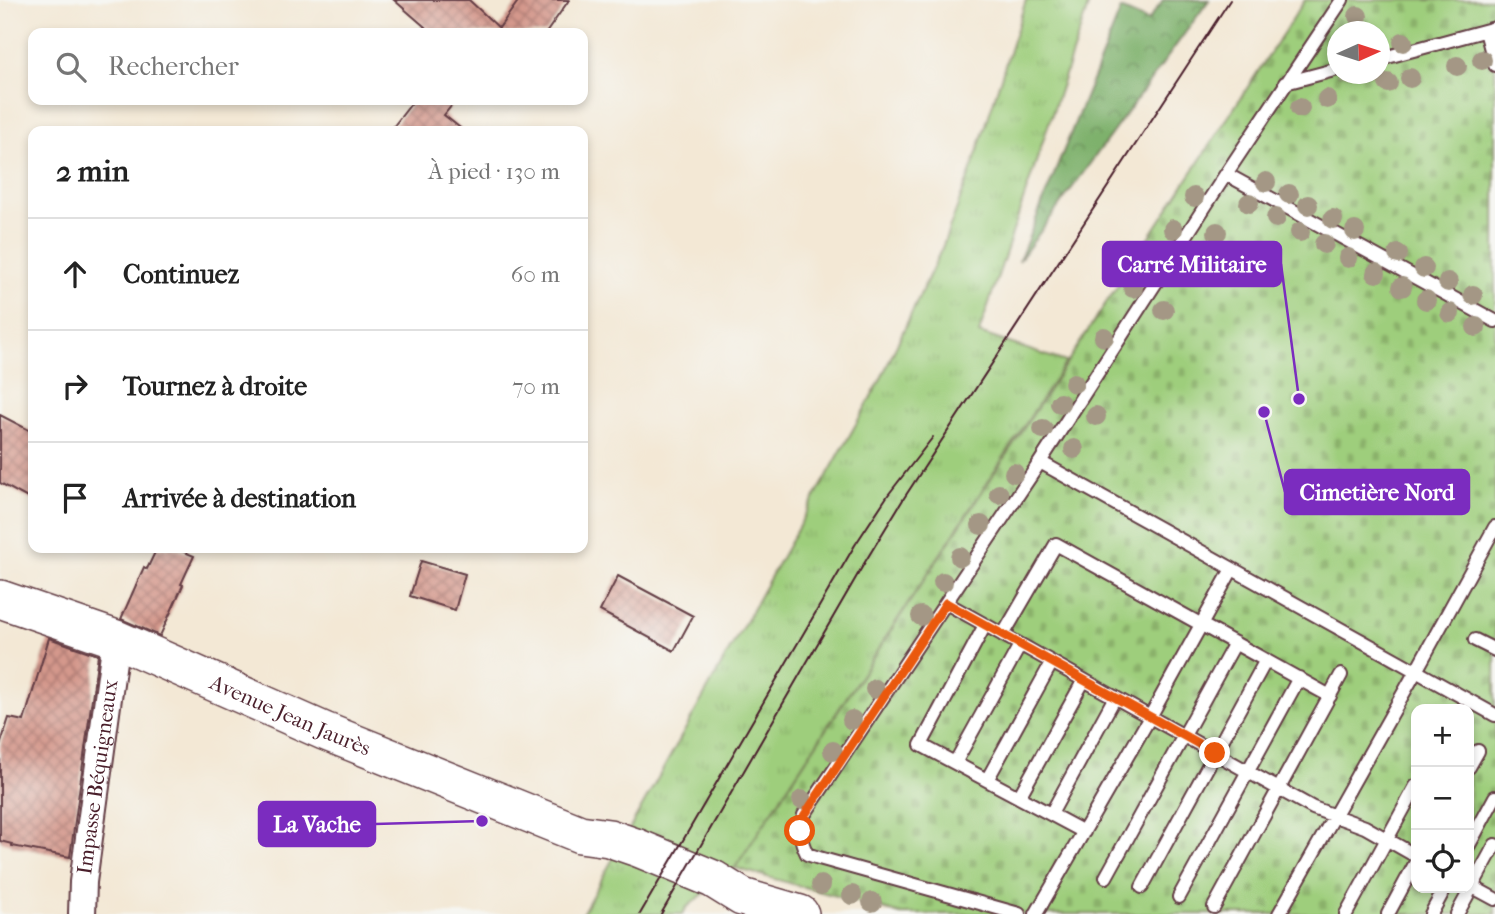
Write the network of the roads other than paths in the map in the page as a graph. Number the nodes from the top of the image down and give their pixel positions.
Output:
1 (1342, 0) edge
2 (1491, 29) edge
3 (1390, 55) edge
4 (1495, 65) edge
5 (1327, 72) edge
6 (1286, 83) junction
7 (1226, 174) junction
8 (1495, 321) edge
9 (1040, 462) junction
10 (1495, 527) edge
11 (1232, 569) junction
12 (0, 599) edge
13 (946, 603) junction
14 (1201, 624) junction
15 (985, 625) junction
16 (1003, 635) junction
17 (116, 639) junction
18 (1475, 640) dead end
19 (1235, 643) junction
20 (1020, 645) junction
21 (1494, 646) edge
22 (1266, 660) junction
23 (1052, 662) junction
24 (1416, 671) junction
25 (1341, 676) dead end
26 (1298, 678) junction
27 (1083, 680) junction
28 (1330, 696) junction
29 (1115, 697) junction
30 (1495, 715) edge
31 (1150, 717) junction
32 (1184, 736) junction
33 (1478, 751) dead end
34 (1215, 753) junction
35 (1474, 758) edge
36 (955, 763) junction
37 (1248, 772) junction
38 (987, 780) junction
39 (1279, 789) junction
40 (1411, 795) edge
41 (1019, 797) junction
42 (1495, 797) edge
43 (1051, 814) junction
44 (1334, 816) junction
45 (1084, 832) junction
46 (1474, 836) edge
47 (1387, 839) junction
48 (1495, 845) edge
49 (1411, 853) edge
50 (1411, 871) edge
51 (1106, 877) dead end
52 (1474, 881) edge
53 (1142, 887) dead end
54 (1474, 888) edge
55 (1442, 893) edge
56 (1468, 893) edge
57 (1179, 897) dead end
58 (1495, 899) edge
59 (741, 906) edge
60 (1214, 907) dead end
61 (82, 914) edge
62 (800, 914) edge
63 (1019, 914) edge
64 (1036, 914) edge
65 (1279, 914) edge
66 (1346, 914) edge
67 (1388, 914) edge
68 (1431, 914) edge
69 (1457, 914) edge

1 - 6 lane
2 - 3 lane
2 - 4 lane
5 - 6 lane
6 - 7 lane
7 - 8 lane
7 - 9 lane
9 - 11 lane
9 - 13 lane
10 - 24 lane
11 - 14 lane
11 - 24 lane
12 - 17 street, Avenue Jean Jaurès
13 - 15 lane
13 - 63 lane
14 - 16 lane
14 - 19 lane
14 - 31 lane
15 - 16 lane
15 - 36 lane
16 - 20 lane
17 - 59 street, Avenue Jean Jaurès
17 - 61 street, Impasse Béquigneaux
18 - 21 lane
19 - 22 lane
19 - 32 lane
20 - 23 lane
20 - 36 lane
22 - 26 lane
22 - 34 lane
23 - 27 lane
23 - 38 lane
24 - 30 lane
24 - 44 lane
25 - 28 lane
26 - 28 lane
26 - 37 lane
27 - 29 lane
27 - 41 lane
28 - 39 lane
29 - 31 lane
29 - 43 lane
31 - 32 lane
31 - 45 lane
32 - 34 lane
32 - 51 lane
33 - 35 lane
34 - 37 lane
34 - 53 lane
36 - 38 lane
37 - 39 lane
37 - 57 lane
38 - 41 lane
39 - 44 lane
39 - 60 lane
40 - 47 lane
41 - 43 lane
42 - 46 lane
43 - 45 lane
44 - 47 lane
44 - 65 lane
45 - 64 lane
47 - 49 lane
47 - 66 lane
48 - 52 lane
50 - 67 lane
54 - 58 lane
55 - 68 lane
56 - 69 lane
59 - 62 street, Avenue Jean Jaurès

